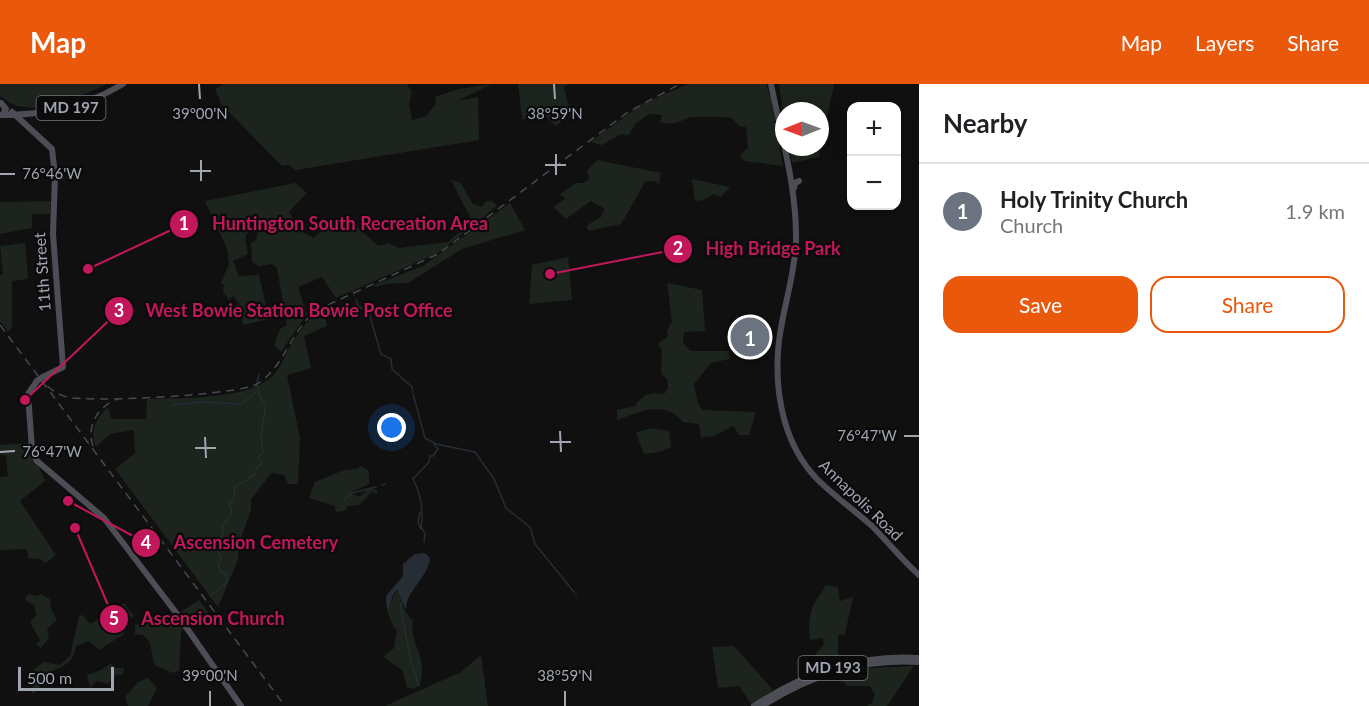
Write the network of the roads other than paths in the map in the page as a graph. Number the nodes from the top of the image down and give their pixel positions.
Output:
1 (116, 84) edge
2 (123, 84) edge
3 (772, 84) edge
4 (776, 102) edge
5 (1, 103) edge
6 (1, 113) edge
7 (18, 116) junction
8 (788, 156) edge
9 (799, 181) dead end
10 (794, 189) junction
11 (919, 573) edge
12 (919, 660) edge
13 (241, 706) edge
14 (754, 706) edge
15 (762, 706) edge

1 - 7 main road, MD 197
2 - 7 main road, MD 197
3 - 4 main road, Annapolis Road
3 - 11 main road, Annapolis Road
5 - 6 main road
6 - 7 main road, MD 197
7 - 13 main road, 11th Street
8 - 10 main road, Annapolis Road
9 - 10 main road
10 - 11 main road, Annapolis Road
12 - 14 main road, MD 193
12 - 15 main road, MD 193

